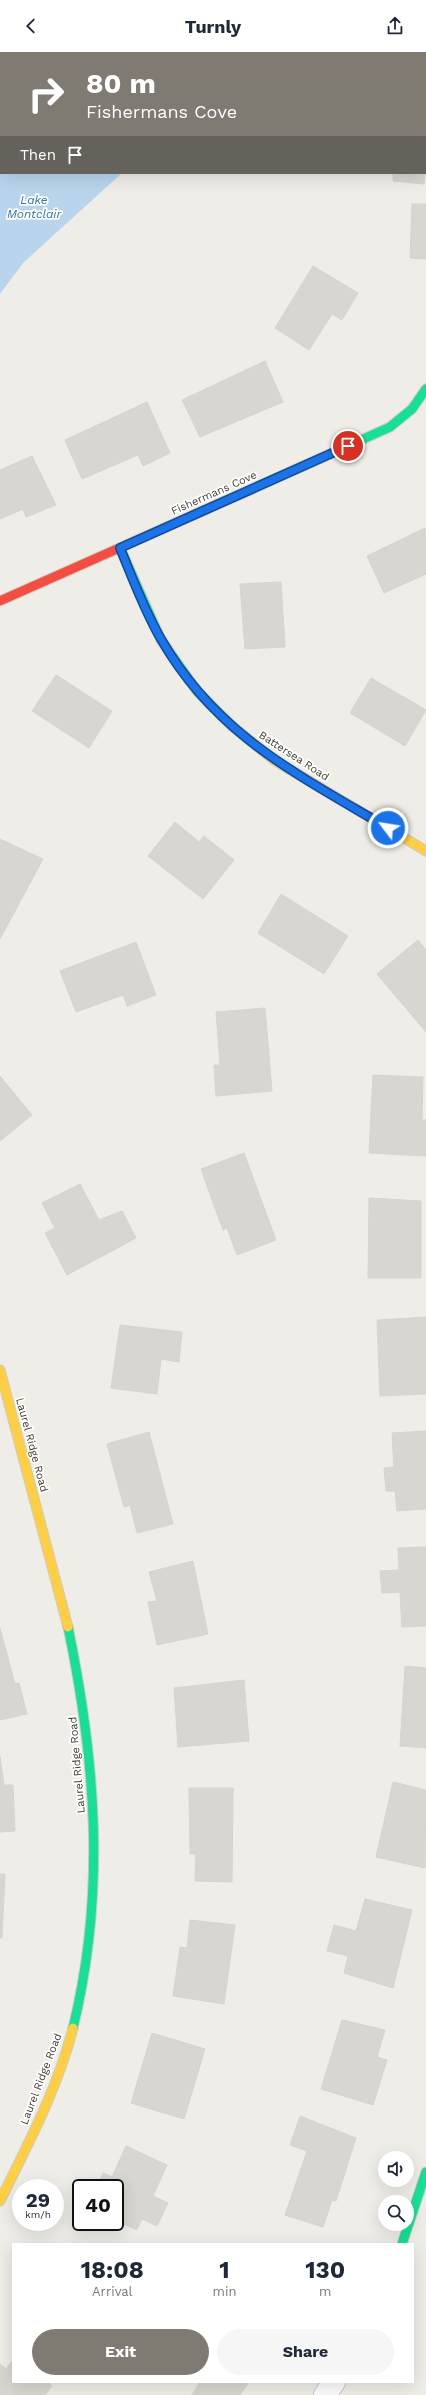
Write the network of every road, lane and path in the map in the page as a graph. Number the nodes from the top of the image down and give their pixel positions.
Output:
1 (426, 389) edge
2 (120, 548) junction
3 (0, 601) edge
4 (426, 851) edge
5 (0, 1370) edge
6 (426, 2172) edge
7 (0, 2201) edge
8 (402, 2243) edge
9 (333, 2383) edge
10 (325, 2395) edge

1 - 2 street, Fishermans Cove
2 - 3 street, Fishermans Cove
2 - 4 street, Battersea Road
5 - 7 street, Laurel Ridge Road
6 - 8 street
9 - 10 street

